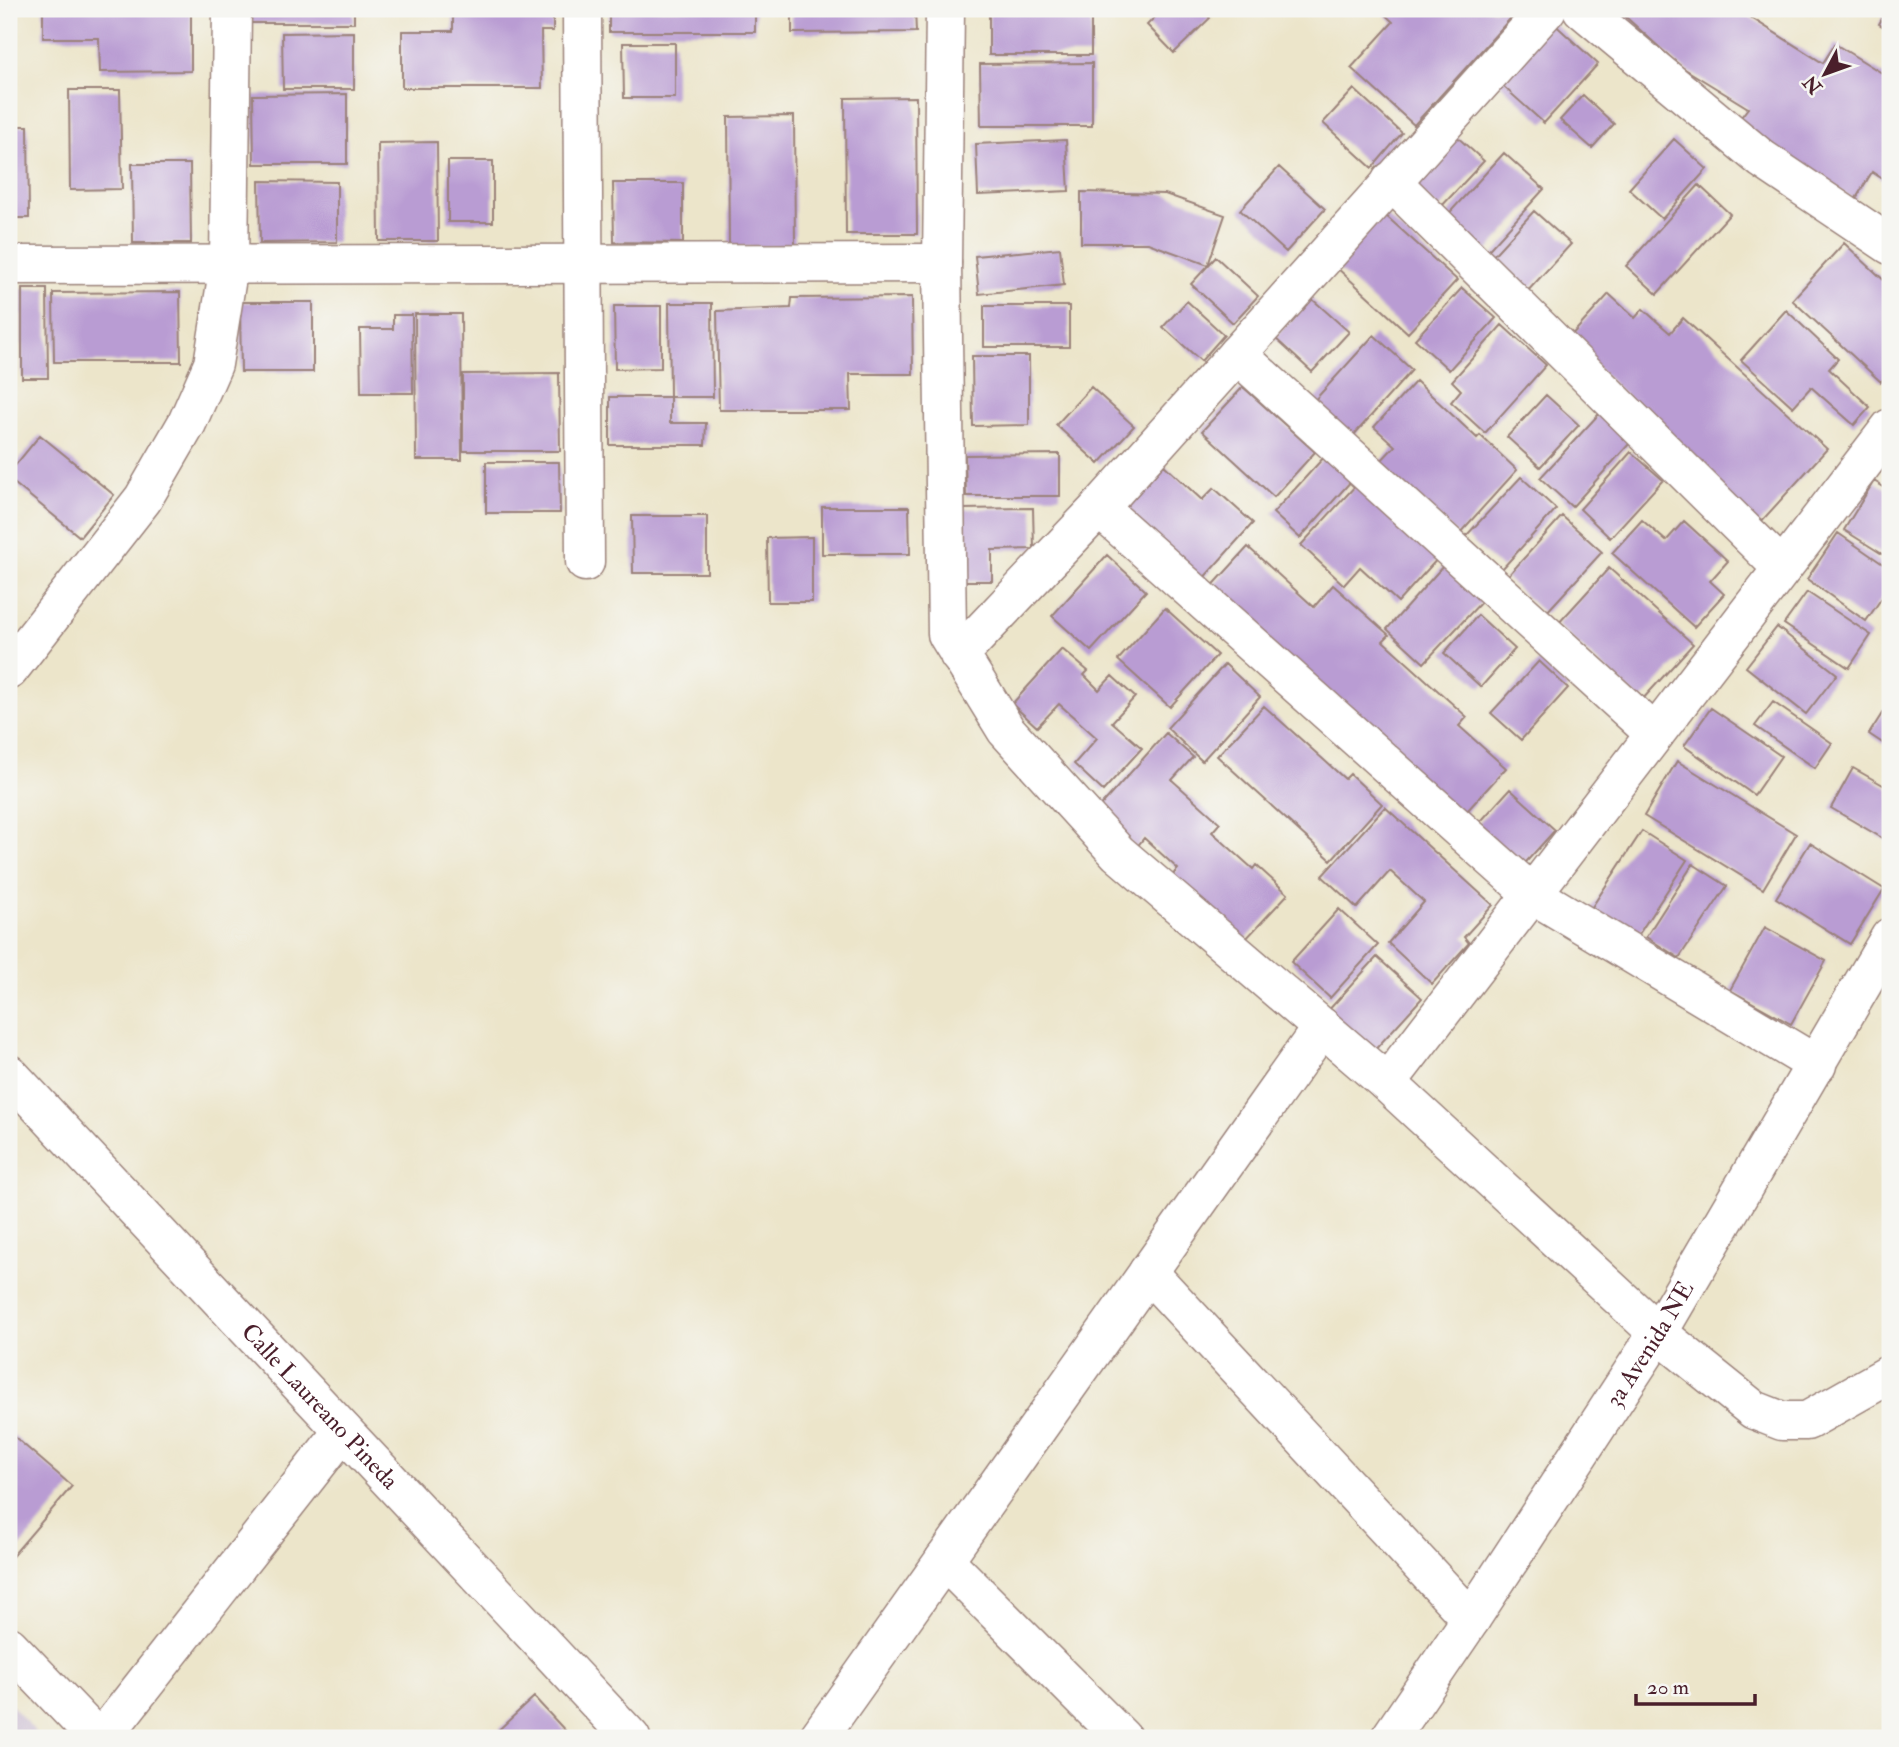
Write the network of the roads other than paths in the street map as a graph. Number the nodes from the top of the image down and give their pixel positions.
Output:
1 (232, 9) edge
2 (582, 9) edge
3 (945, 9) edge
4 (1547, 9) edge
5 (1582, 9) edge
6 (1391, 181) junction
7 (1890, 245) edge
8 (942, 263) junction
9 (583, 264) junction
10 (9, 265) edge
11 (229, 265) junction
12 (1237, 354) junction
13 (1890, 428) edge
14 (1099, 508) junction
15 (585, 562) dead end
16 (1782, 568) junction
17 (959, 655) junction
18 (9, 670) edge
19 (1655, 734) junction
20 (1532, 894) junction
21 (1890, 937) edge
22 (1322, 1027) junction
23 (1817, 1065) junction
24 (9, 1074) edge
25 (1387, 1083) junction
26 (1149, 1272) junction
27 (1658, 1333) junction
28 (1890, 1374) edge
29 (343, 1431) junction
30 (944, 1560) junction
31 (1471, 1619) junction
32 (9, 1646) edge
33 (100, 1738) edge
34 (631, 1738) edge
35 (818, 1738) edge
36 (1122, 1738) edge
37 (1390, 1738) edge

1 - 11 street
2 - 9 street
3 - 8 street
4 - 6 street
5 - 7 street
6 - 12 street
6 - 16 street
8 - 9 street
8 - 17 street
9 - 11 street
9 - 15 street
10 - 11 street
11 - 18 street
12 - 14 street
12 - 19 street
13 - 16 street
14 - 17 street
14 - 20 street
16 - 19 street
17 - 22 street
19 - 20 street
20 - 23 street
20 - 25 street
21 - 23 street, 3a Avenida NE
22 - 25 street
22 - 26 street
23 - 27 street, 3a Avenida NE
24 - 29 street, Calle Laureano Pineda
25 - 27 street
26 - 30 street
26 - 31 street
27 - 28 street
27 - 31 street, 3a Avenida NE
29 - 33 street
29 - 34 street, Calle Laureano Pineda
30 - 35 street
30 - 36 street
31 - 37 street, 3a Avenida NE
32 - 33 street

